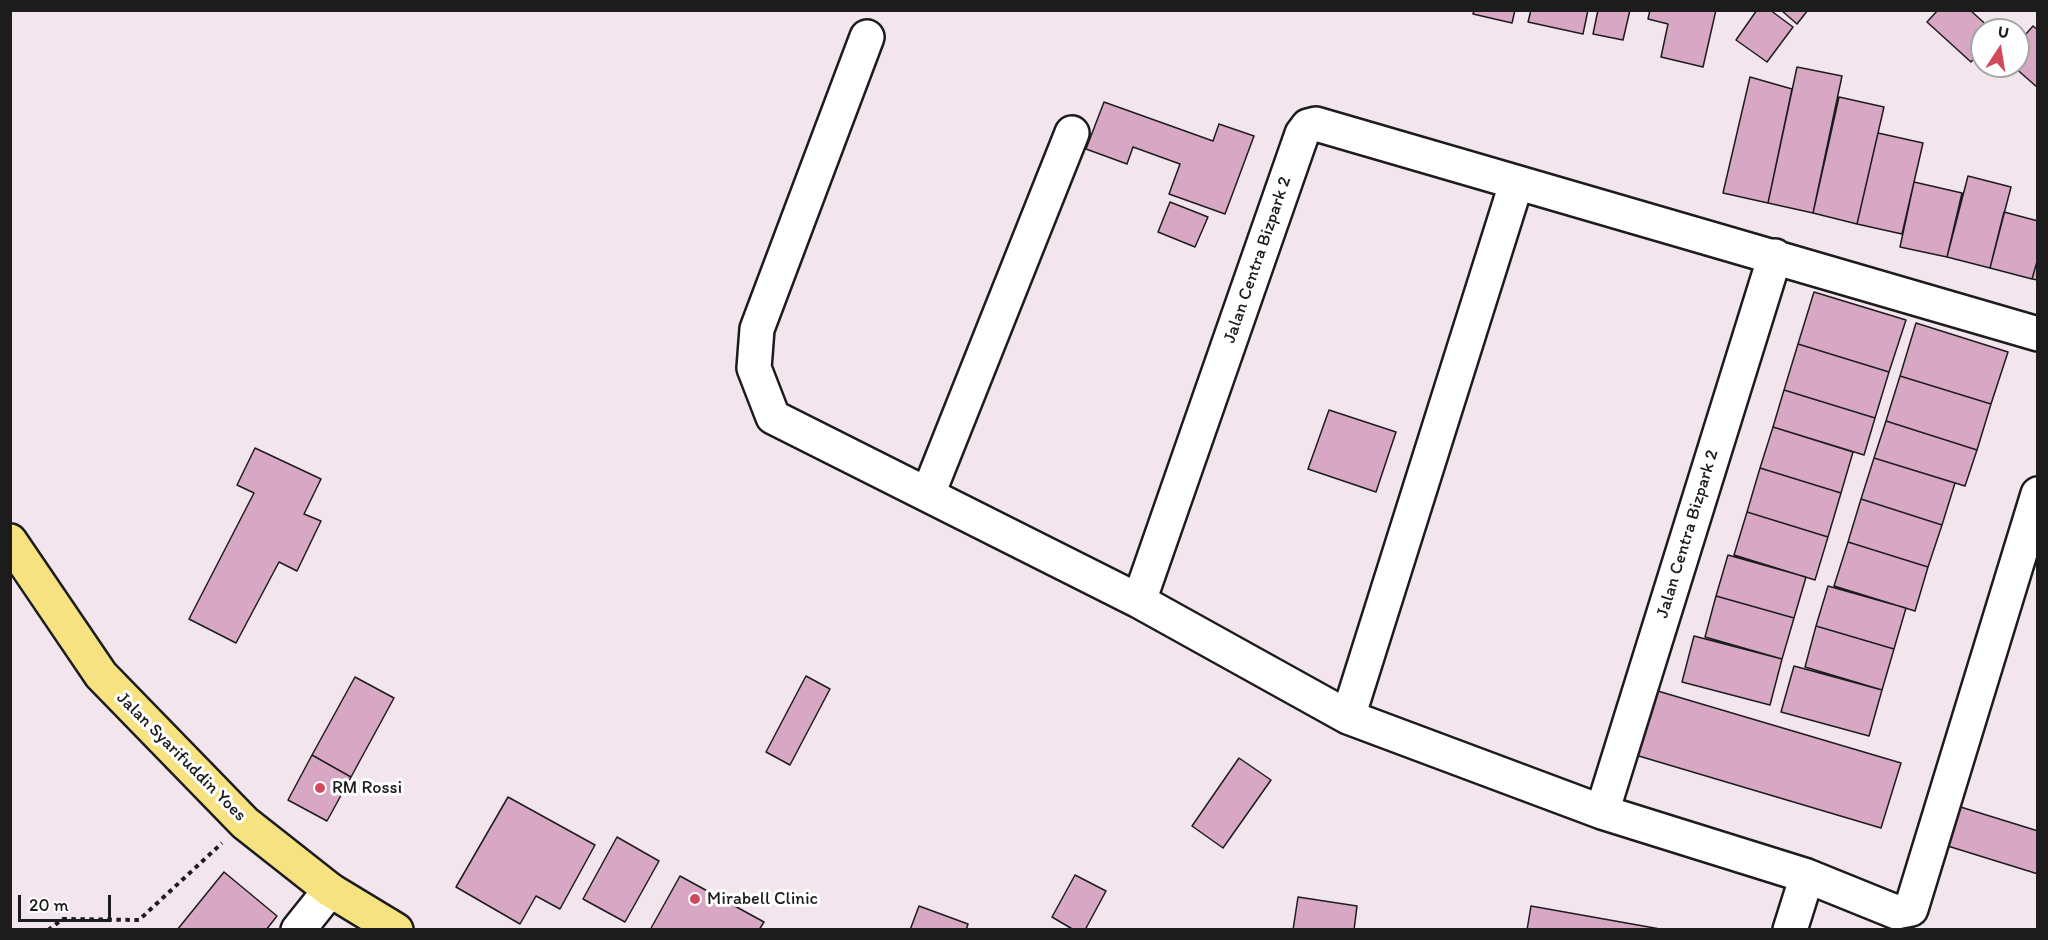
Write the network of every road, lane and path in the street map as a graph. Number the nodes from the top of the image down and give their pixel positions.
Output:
1 (867, 37) dead end
2 (1072, 133) dead end
3 (1516, 184) junction
4 (1775, 256) junction
5 (2037, 334) edge
6 (928, 494) junction
7 (2037, 494) edge
8 (10, 541) edge
9 (1138, 601) junction
10 (1348, 717) junction
11 (1602, 812) junction
12 (245, 823) junction
13 (1807, 876) junction
14 (330, 890) junction
15 (48, 930) edge
16 (298, 930) edge
17 (396, 930) edge
18 (1790, 930) edge

1 - 6 street
2 - 6 street
3 - 4 street, Jalan Centra Bizpark 2
3 - 9 street, Jalan Centra Bizpark 2
3 - 10 street
4 - 5 street, Jalan Centra Bizpark 2
4 - 11 street, Jalan Centra Bizpark 2
6 - 9 street
7 - 13 street
8 - 12 highway, Jalan Syarifuddin Yoes
9 - 10 street
10 - 11 street
11 - 13 street
12 - 14 highway, Jalan Syarifuddin Yoes
12 - 15 path
13 - 18 street
14 - 16 street
14 - 17 highway, Jalan Syarifuddin Yoes

